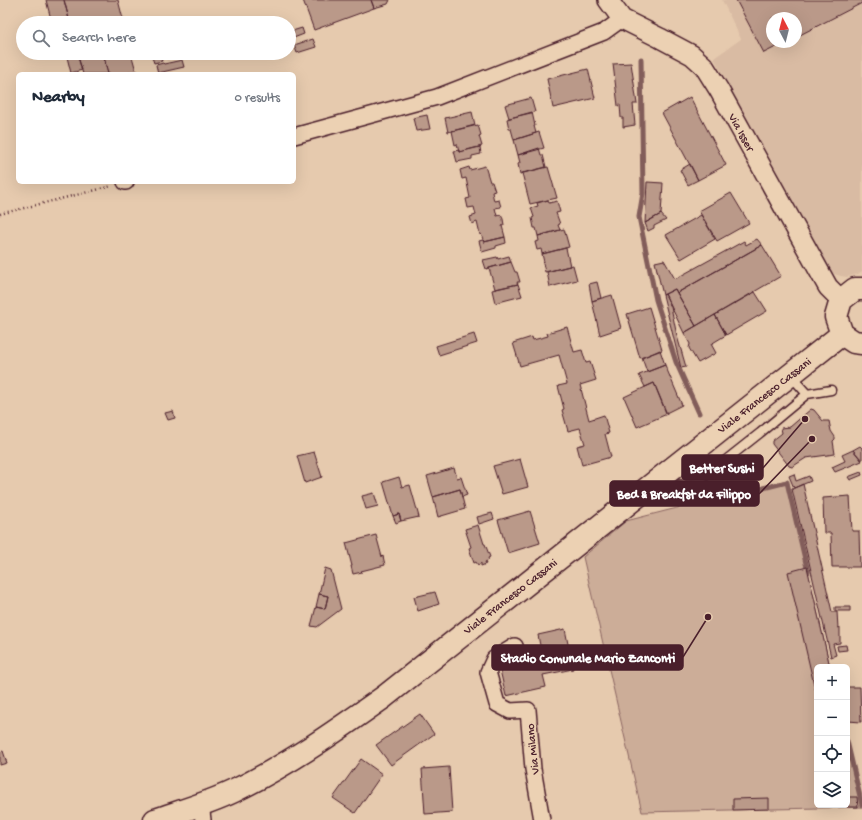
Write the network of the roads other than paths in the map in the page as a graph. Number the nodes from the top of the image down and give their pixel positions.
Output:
1 (608, 0) edge
2 (622, 19) junction
3 (296, 135) edge
4 (862, 289) edge
5 (841, 300) junction
6 (842, 334) junction
7 (862, 344) edge
8 (790, 375) junction
9 (831, 390) dead end
10 (807, 394) junction
11 (644, 490) junction
12 (515, 646) dead end
13 (202, 812) edge
14 (154, 820) edge
15 (542, 820) edge

1 - 2 street, Via Isser
2 - 3 street
2 - 5 street, Via Isser
4 - 5 main road
5 - 6 main road
6 - 7 main road
6 - 8 main road, Viale Francesco Cassani
8 - 10 lane
8 - 11 main road, Viale Francesco Cassani
9 - 10 lane
10 - 11 lane
11 - 13 main road, Viale Francesco Cassani
12 - 15 street, Via Milano
13 - 14 main road, Viale Francesco Cassani

